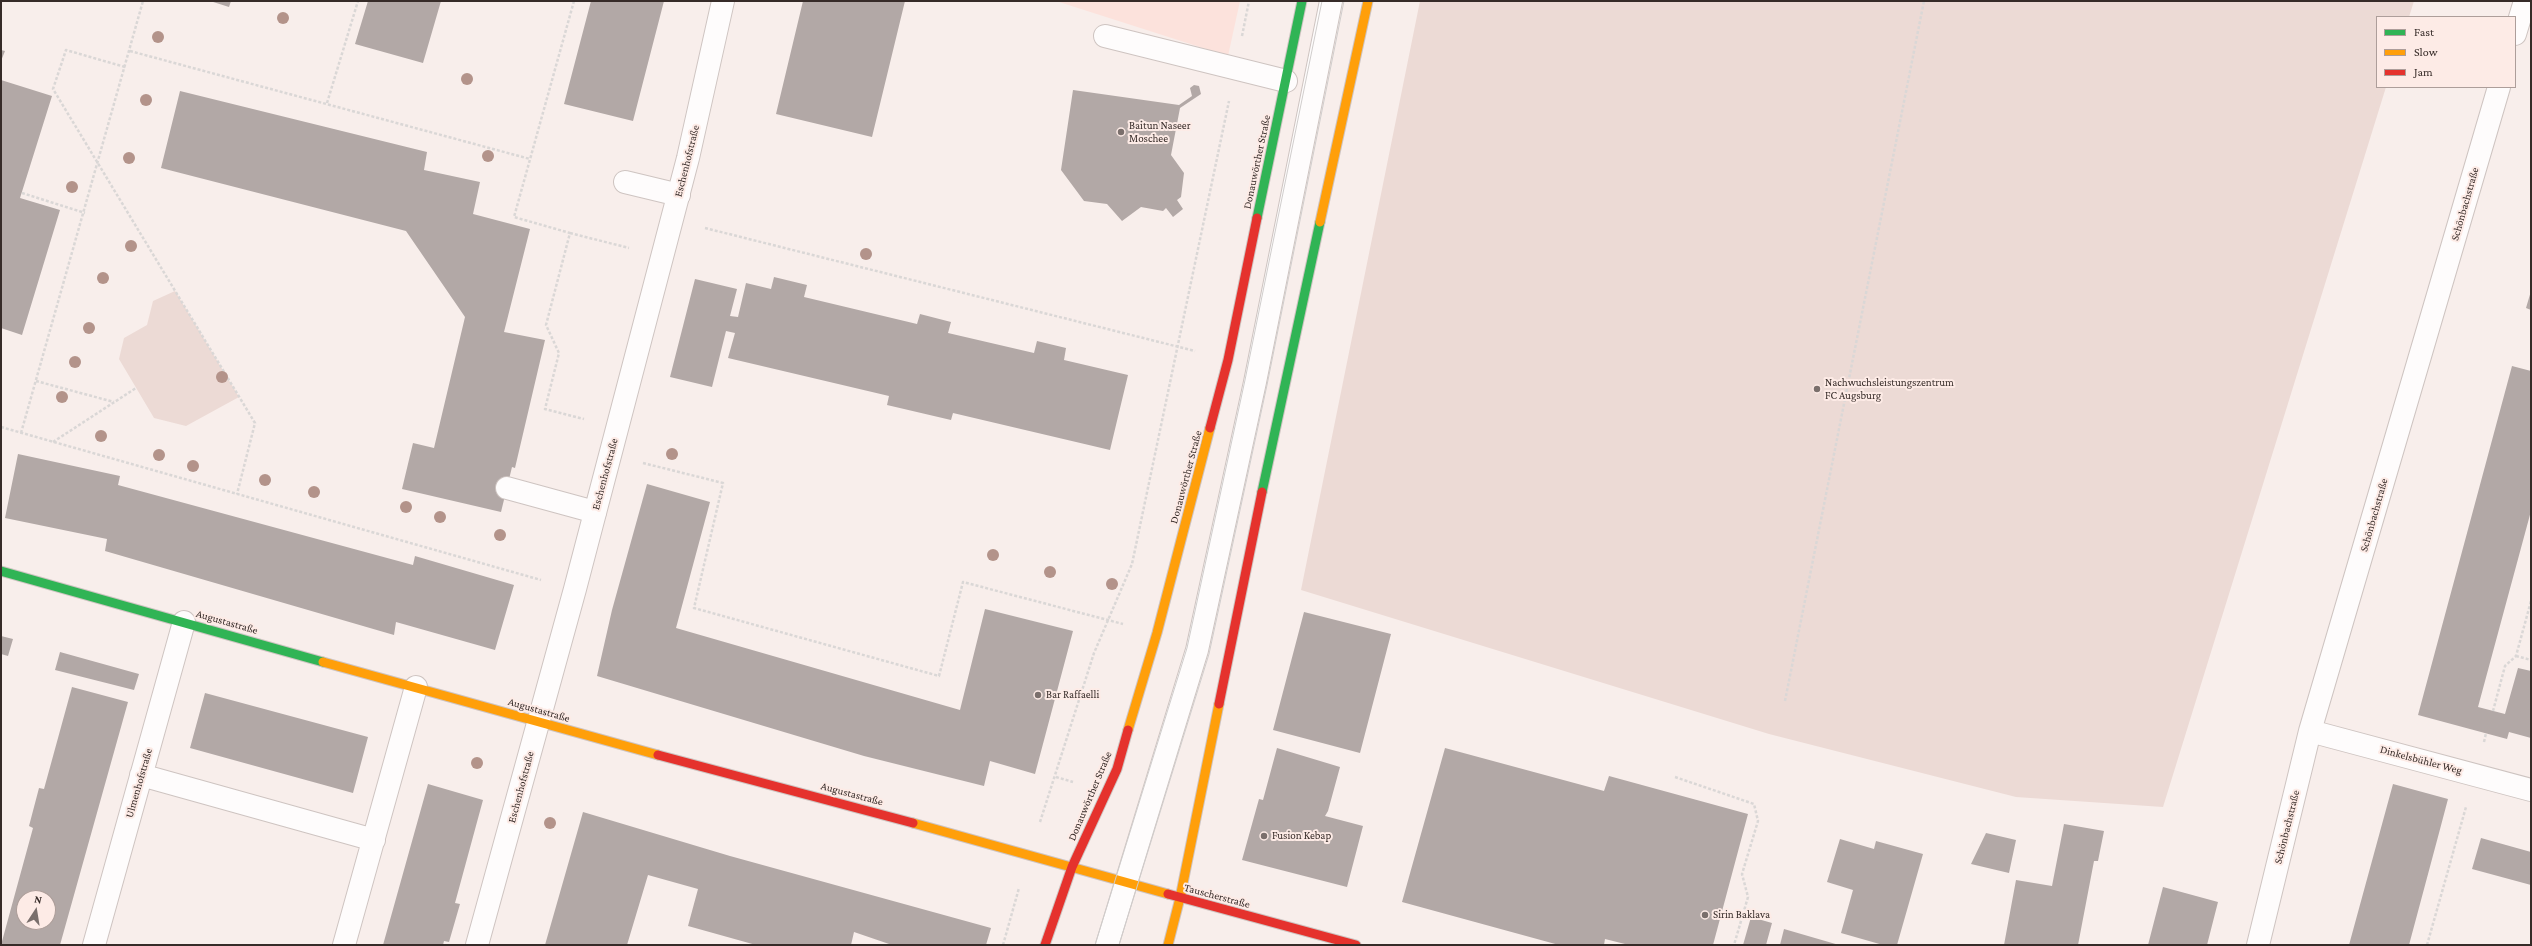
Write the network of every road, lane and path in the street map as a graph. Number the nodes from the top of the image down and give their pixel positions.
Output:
1 (144, 1) edge
2 (358, 1) edge
3 (574, 1) edge
4 (722, 1) edge
5 (1249, 1) edge
6 (1302, 1) edge
7 (1331, 1) edge
8 (1368, 1) edge
9 (1924, 1) edge
10 (2525, 1) edge
11 (2516, 31) edge
12 (1105, 36) dead end
13 (130, 51) junction
14 (125, 67) junction
15 (1236, 69) junction
16 (1286, 81) junction
17 (2499, 88) edge
18 (327, 103) junction
19 (530, 159) junction
20 (98, 164) junction
21 (625, 182) dead end
22 (22, 193) dead end
23 (679, 195) junction
24 (85, 213) junction
25 (672, 219) junction
26 (570, 233) junction
27 (662, 257) junction
28 (1177, 346) junction
29 (1228, 360) junction
30 (36, 381) junction
31 (136, 388) dead end
32 (114, 402) junction
33 (1, 427) edge
34 (617, 427) junction
35 (21, 433) junction
36 (53, 442) junction
37 (610, 454) junction
38 (507, 488) dead end
39 (236, 494) junction
40 (595, 512) junction
41 (1, 571) edge
42 (575, 589) junction
43 (2531, 601) edge
44 (1107, 620) junction
45 (184, 622) junction
46 (1157, 633) junction
47 (2516, 656) junction
48 (2531, 660) edge
49 (416, 687) junction
50 (1785, 701) dead end
51 (2493, 711) dead end
52 (538, 722) junction
53 (2310, 731) junction
54 (2476, 774) junction
55 (141, 775) junction
56 (1675, 777) dead end
57 (2531, 790) edge
58 (374, 840) junction
59 (1028, 854) junction
60 (1072, 867) junction
61 (1126, 883) junction
62 (1180, 898) junction
63 (1310, 939) edge
64 (94, 945) edge
65 (344, 945) edge
66 (477, 945) edge
67 (1003, 945) edge
68 (1045, 945) edge
69 (1107, 945) edge
70 (1168, 945) edge
71 (1356, 945) edge
72 (1734, 945) edge
73 (2258, 945) edge
74 (2427, 945) edge

1 - 13 path
2 - 18 path
3 - 19 path
4 - 23 street, Eschenhofstraße
5 - 15 path
6 - 16 main road, Donauwörther Straße
7 - 61 street
8 - 62 main road
9 - 50 path
10 - 11 street
12 - 15 street
13 - 14 path
13 - 18 path
14 - 20 path
14 - 20 path
15 - 16 street
15 - 28 path
16 - 29 main road, Donauwörther Straße
17 - 53 street, Schönbachstraße
18 - 19 path
19 - 26 path
20 - 24 path
20 - 39 path
21 - 23 street
22 - 24 path
23 - 25 street, Eschenhofstraße
24 - 30 path
25 - 27 street, Eschenhofstraße
25 - 28 path
26 - 27 path
26 - 34 path
27 - 34 street, Eschenhofstraße
28 - 29 path
28 - 44 path
29 - 46 main road, Donauwörther Straße
30 - 32 path
30 - 35 path
31 - 32 path
32 - 36 path
33 - 35 path
34 - 37 street, Eschenhofstraße
35 - 36 path
36 - 39 path
37 - 40 street, Eschenhofstraße
37 - 44 path
38 - 40 street
39 - 42 path
40 - 42 street, Eschenhofstraße
41 - 45 main road, Augustastraße
42 - 52 street, Eschenhofstraße
43 - 47 path
44 - 46 path
44 - 59 path
45 - 49 main road, Augustastraße
45 - 55 street, Ulmenhofstraße
46 - 60 main road, Donauwörther Straße
47 - 48 path
47 - 51 path
49 - 52 main road, Augustastraße
49 - 58 street
52 - 59 main road, Augustastraße
52 - 66 street, Eschenhofstraße
53 - 54 street, Dinkelsbühler Weg
53 - 73 street, Schönbachstraße
54 - 57 street, Dinkelsbühler Weg
54 - 74 path
55 - 58 street
55 - 64 street, Ulmenhofstraße
56 - 72 path
58 - 65 street
59 - 60 main road, Augustastraße
59 - 67 path
60 - 61 main road, Tauscherstraße
60 - 68 main road, Donauwörther Straße
61 - 62 main road, Tauscherstraße
61 - 69 street
62 - 63 main road, Tauscherstraße
62 - 70 main road
63 - 71 main road, Tauscherstraße

